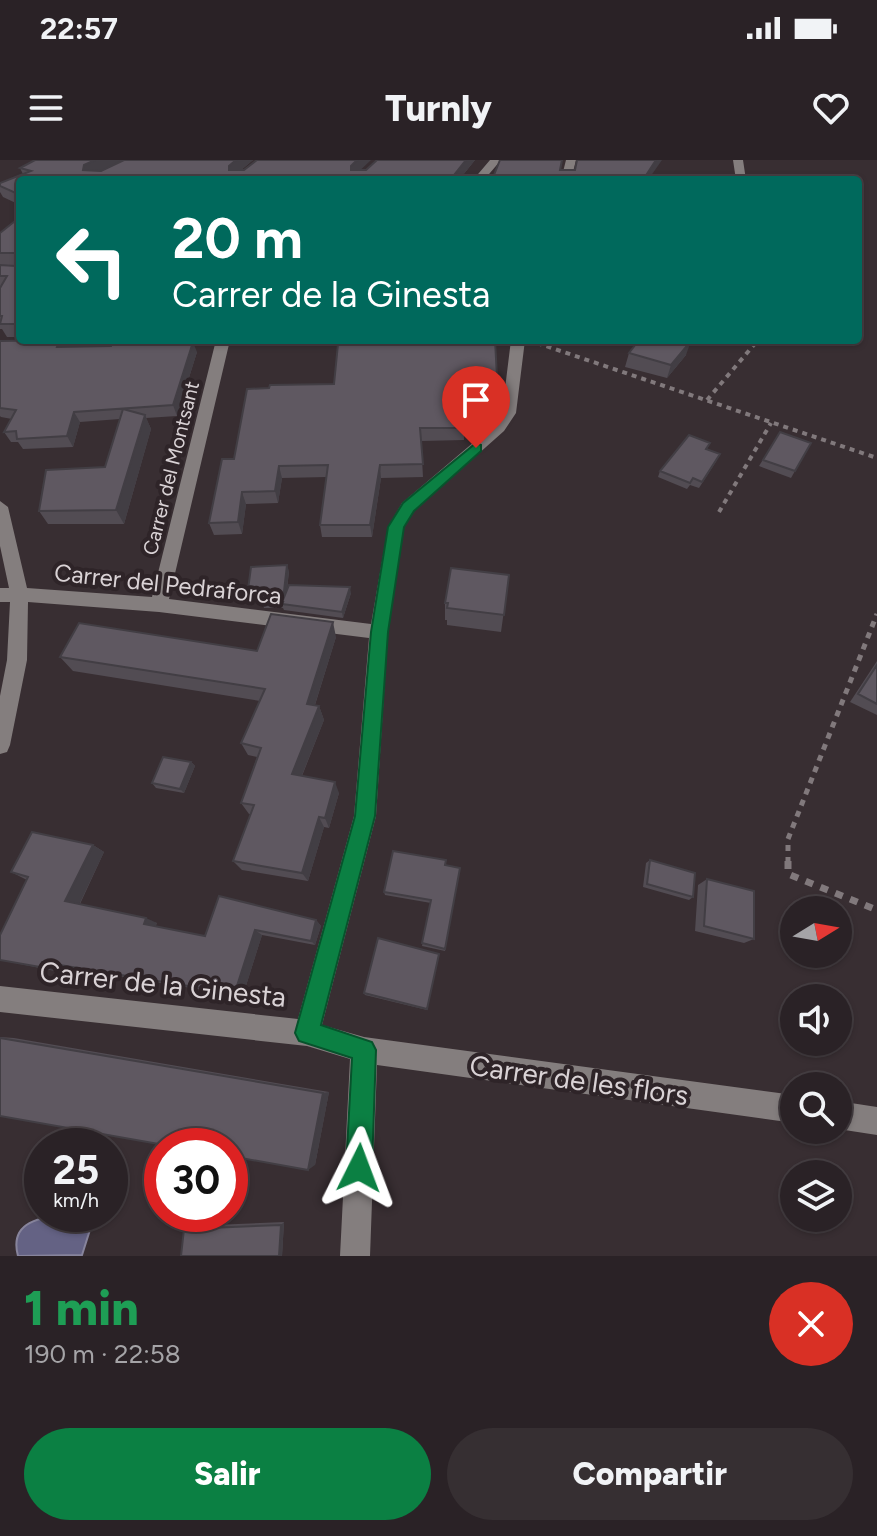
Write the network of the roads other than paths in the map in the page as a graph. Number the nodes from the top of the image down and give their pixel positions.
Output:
1 (496, 160) edge
2 (482, 176) edge
3 (222, 344) edge
4 (518, 344) edge
5 (0, 507) edge
6 (10, 594) edge
7 (159, 605) junction
8 (379, 632) junction
9 (0, 745) edge
10 (0, 999) edge
11 (307, 1033) junction
12 (364, 1050) junction
13 (780, 1107) edge
14 (852, 1117) edge
15 (877, 1121) edge
16 (355, 1256) edge

1 - 2 street
3 - 7 street, Carrer del Montsant
4 - 8 street
5 - 6 street
6 - 7 street, Carrer del Pedraforca
6 - 9 street
7 - 8 street, Carrer del Pedraforca
8 - 11 street
10 - 11 street, Carrer de la Ginesta
11 - 12 street, Carrer de la Ginesta
12 - 13 street, Carrer de les flors
12 - 16 street
14 - 15 street

